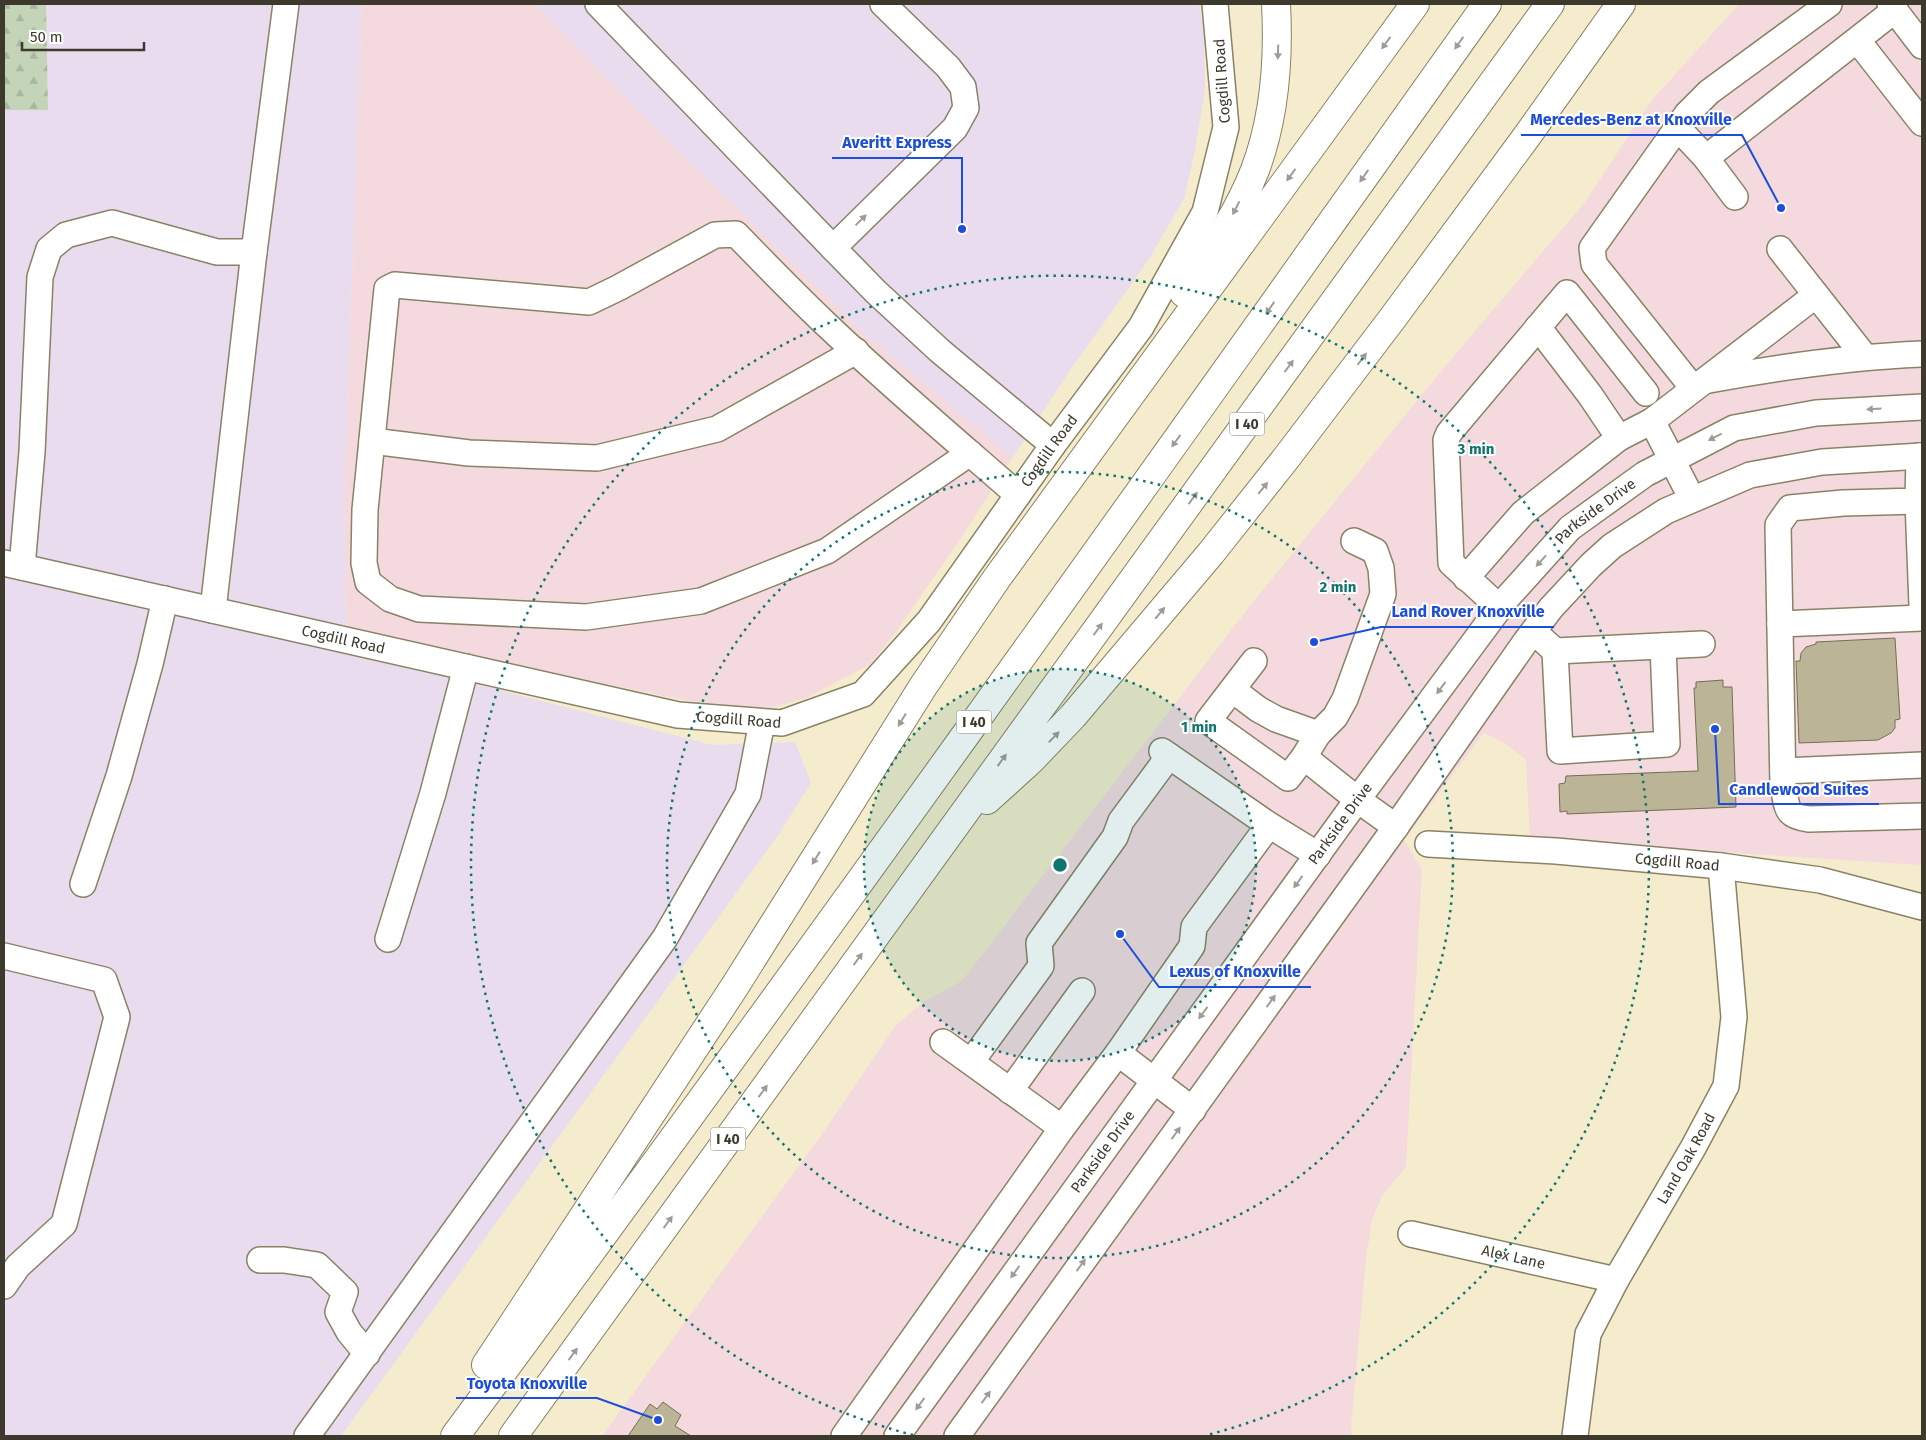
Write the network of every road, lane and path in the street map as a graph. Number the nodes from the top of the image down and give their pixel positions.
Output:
1 (286, 4) edge
2 (598, 4) edge
3 (883, 4) edge
4 (1215, 4) edge
5 (1276, 4) edge
6 (1415, 4) edge
7 (1487, 4) edge
8 (1550, 4) edge
9 (1621, 4) edge
10 (1635, 4) edge
11 (1830, 4) edge
12 (1893, 7) edge
13 (1858, 41) junction
14 (1922, 46) edge
15 (1590, 48) junction
16 (1922, 123) edge
17 (1677, 128) junction
18 (1706, 158) junction
19 (1736, 197) dead end
20 (833, 248) junction
21 (1780, 250) dead end
22 (254, 252) junction
23 (1816, 295) junction
24 (1538, 327) junction
25 (856, 351) junction
26 (1922, 354) edge
27 (1865, 357) junction
28 (1699, 385) junction
29 (1646, 393) dead end
30 (1922, 406) edge
31 (1652, 421) junction
32 (1619, 438) junction
33 (372, 441) junction
34 (1053, 445) junction
35 (970, 453) junction
36 (1921, 456) edge
37 (1671, 460) junction
38 (1018, 495) junction
39 (1692, 499) junction
40 (1920, 500) edge
41 (1354, 541) dead end
42 (13, 565) edge
43 (1466, 578) junction
44 (165, 599) junction
45 (1922, 606) edge
46 (1500, 608) junction
47 (213, 610) junction
48 (1922, 618) edge
49 (1780, 624) junction
50 (1534, 631) junction
51 (1702, 644) dead end
52 (1663, 646) junction
53 (1555, 651) junction
54 (1254, 662) dead end
55 (466, 667) junction
56 (924, 685) junction
57 (1233, 690) junction
58 (762, 722) junction
59 (1318, 734) junction
60 (1304, 757) junction
61 (1922, 766) edge
62 (1783, 771) junction
63 (1358, 800) junction
64 (1922, 816) edge
65 (1269, 825) junction
66 (1396, 827) junction
67 (942, 842) junction
68 (1428, 844) dead end
69 (1318, 855) junction
70 (1721, 866) junction
71 (83, 884) dead end
72 (1922, 907) edge
73 (388, 939) dead end
74 (4, 956) edge
75 (1082, 991) dead end
76 (943, 1042) dead end
77 (1118, 1053) junction
78 (971, 1062) junction
79 (1155, 1080) junction
80 (1010, 1091) junction
81 (1193, 1110) junction
82 (1062, 1128) junction
83 (1411, 1234) dead end
84 (260, 1260) dead end
85 (1616, 1280) junction
86 (4, 1286) edge
87 (367, 1354) junction
88 (307, 1436) edge
89 (440, 1436) edge
90 (455, 1436) edge
91 (513, 1436) edge
92 (844, 1436) edge
93 (897, 1436) edge
94 (957, 1436) edge
95 (1575, 1436) edge

1 - 22 street
2 - 20 street
20 -> 3 street
4 - 34 street, Cogdill Road
5 -> 56 highway
6 -> 56 highway
7 -> 90 highway, I 40
67 -> 8 highway, I 40
9 - 15 highway
10 - 15 highway
11 - 17 street
12 - 13 street
12 - 14 street
13 - 16 street
13 - 18 street
67 -> 15 highway
17 - 18 street
17 - 28 street
18 - 19 street
20 - 34 street
21 - 23 street
22 - 42 street
22 - 47 street
23 - 27 street
23 - 28 street
24 - 29 street
24 - 32 street
24 - 43 street
25 - 33 street
25 - 33 street
25 - 35 street
26 - 27 street
27 - 28 street
28 - 31 street
30 -> 37 street, Parkside Drive
31 - 32 street
31 - 37 street
32 - 43 street
33 - 35 street
34 - 38 street, Cogdill Road
35 - 38 street
36 - 39 street
36 - 40 street
37 - 39 street
37 -> 46 street, Parkside Drive
38 - 58 street, Cogdill Road
39 - 50 street
40 - 45 street
40 - 49 street
41 - 59 street
42 - 44 street, Cogdill Road
43 - 46 street
44 - 47 street, Cogdill Road
44 - 71 street
46 -> 63 street, Parkside Drive
47 - 55 street, Cogdill Road
48 - 49 street
49 - 62 street
50 - 53 street
50 - 66 street
51 - 52 street
52 - 53 street
52 - 53 street
54 - 57 street
55 - 58 street, Cogdill Road
55 - 73 street
56 -> 89 highway
57 - 59 street
57 - 60 street
58 - 87 street
59 - 60 street
60 - 63 street
61 - 62 street
62 - 64 street
63 - 66 street
63 - 69 street, Parkside Drive
65 - 69 street
65 - 77 street
65 - 78 street
81 -> 66 street
91 -> 67 highway, I 40
68 - 70 street, Cogdill Road
69 -> 79 street, Parkside Drive
70 - 72 street, Cogdill Road
70 - 85 street, Land Oak Road
74 - 86 street
75 - 80 street
76 - 78 street
77 - 79 street
77 - 82 street
78 - 80 street
79 - 81 street
79 -> 93 street, Parkside Drive
80 - 82 street
94 -> 81 street
82 - 92 street
83 - 85 street, Alex Lane
84 - 87 street
85 - 95 street, Land Oak Road
87 - 88 street

